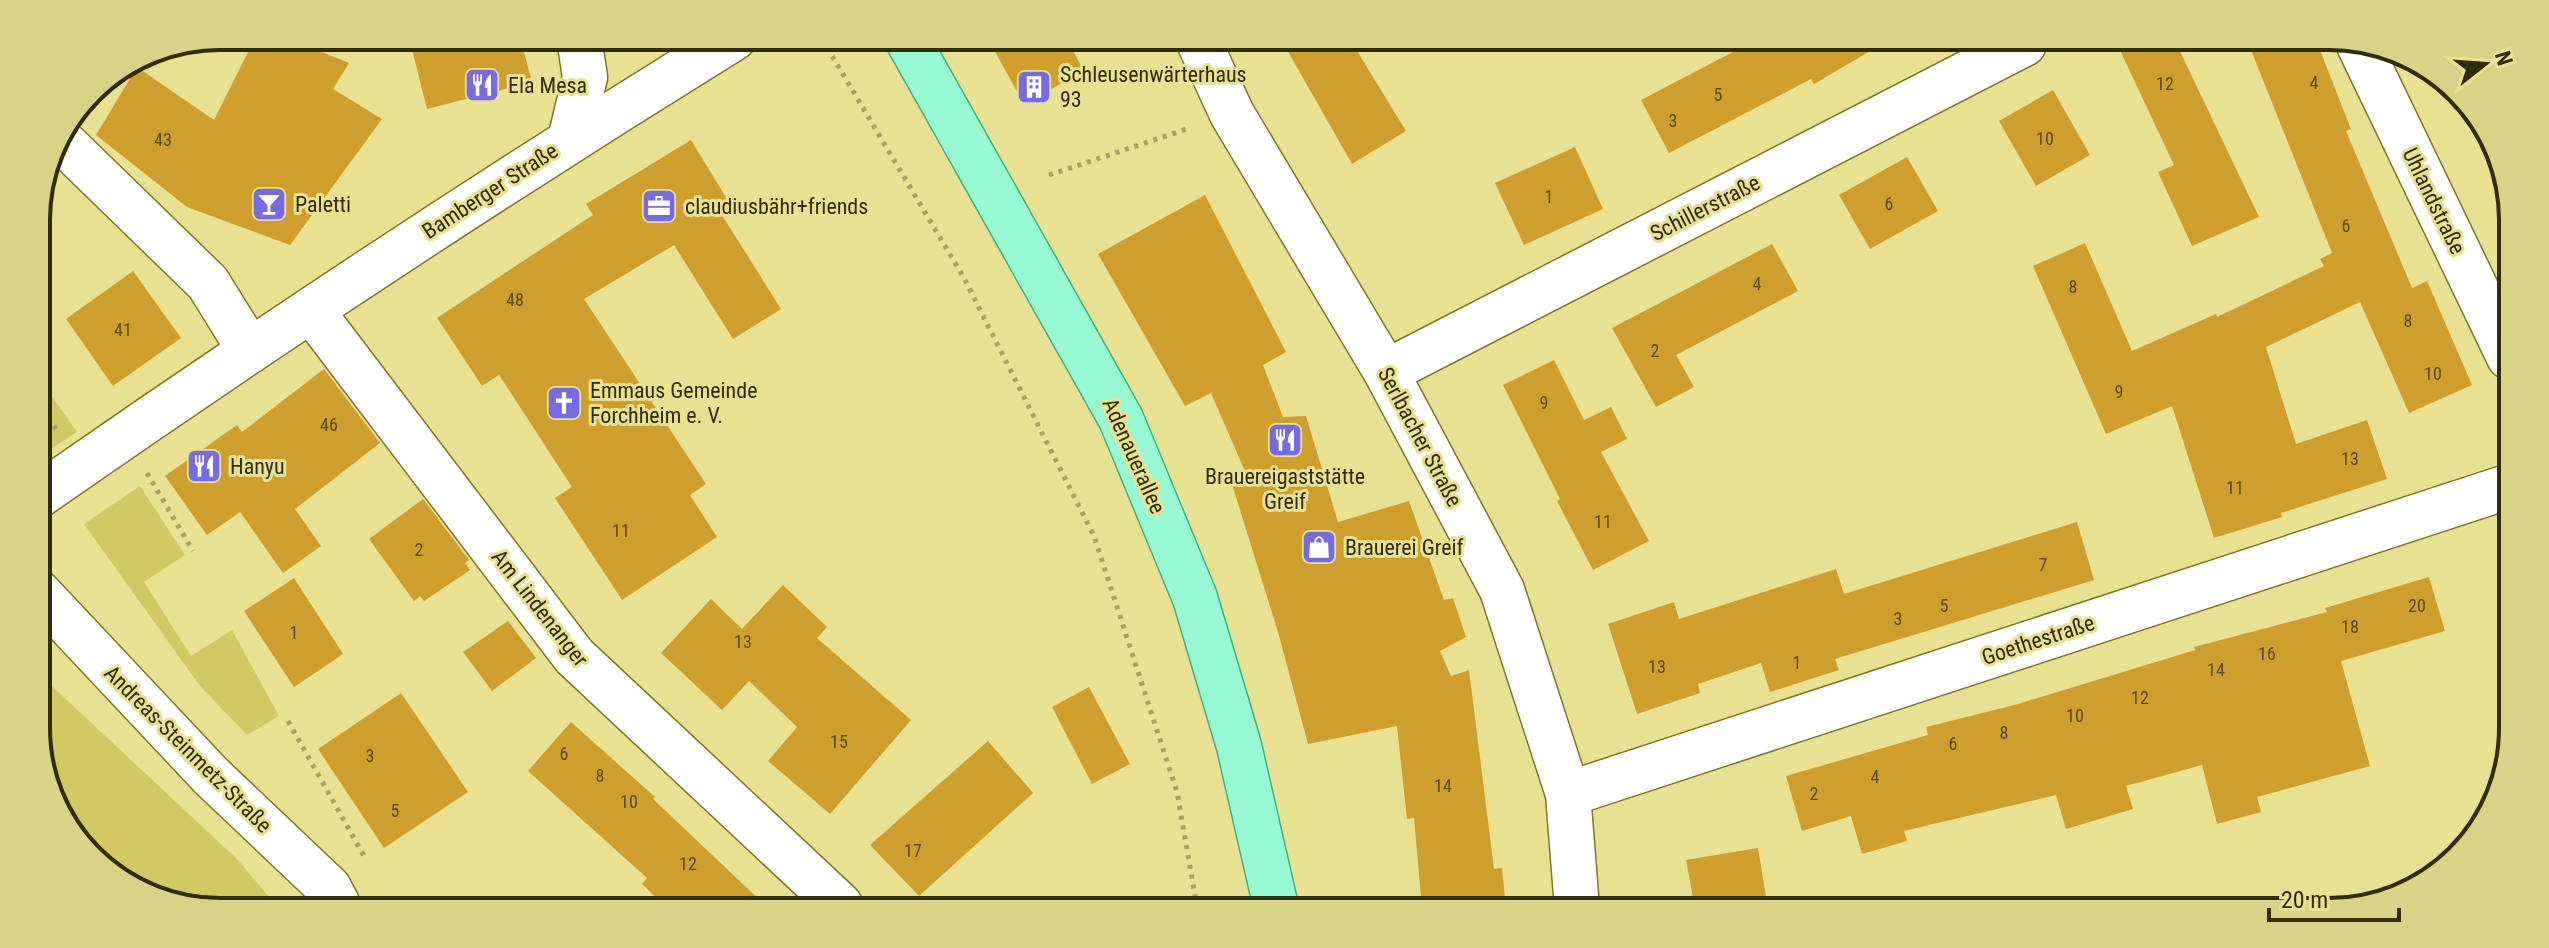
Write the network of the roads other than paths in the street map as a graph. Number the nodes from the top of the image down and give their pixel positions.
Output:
1 (581, 50) edge
2 (715, 50) edge
3 (913, 50) edge
4 (1203, 50) edge
5 (2012, 50) edge
6 (2363, 53) edge
7 (570, 140) junction
8 (67, 146) edge
9 (311, 310) junction
10 (2499, 336) edge
11 (250, 351) junction
12 (1386, 372) junction
13 (50, 487) edge
14 (2499, 490) edge
15 (50, 605) edge
16 (1568, 794) junction
17 (333, 896) edge
18 (833, 898) edge
19 (1274, 898) edge
20 (1576, 898) edge

1 - 7 street
2 - 7 street, Bamberger Straße
3 - 19 main road, Adenauerallee
4 - 12 street, Serlbacher Straße
5 - 12 street, Schillerstraße
6 - 10 street, Uhlandstraße
7 - 9 street, Bamberger Straße
8 - 11 street
9 - 11 street, Bamberger Straße
9 - 18 street, Am Lindenanger
11 - 13 street, Bamberger Straße
12 - 16 street, Serlbacher Straße
14 - 16 street, Goethestraße
15 - 17 street, Andreas-Steinmetz-Straße
16 - 20 street, Serlbacher Straße

